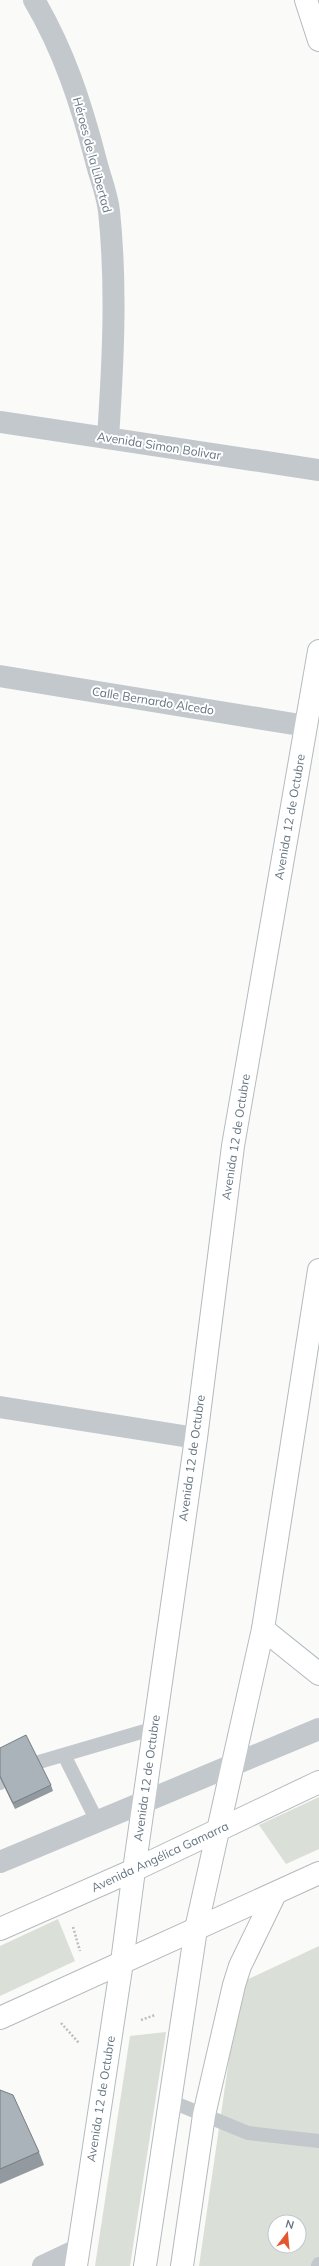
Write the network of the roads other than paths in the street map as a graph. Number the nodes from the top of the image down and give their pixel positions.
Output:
1 (34, 0) edge
2 (308, 6) edge
3 (319, 40) edge
4 (0, 422) edge
5 (108, 438) junction
6 (319, 470) edge
7 (319, 651) edge
8 (0, 676) edge
9 (306, 726) junction
10 (319, 1270) edge
11 (0, 1407) edge
12 (196, 1438) junction
13 (263, 1630) junction
14 (319, 1674) edge
15 (155, 1728) junction
16 (319, 1729) edge
17 (64, 1755) junction
18 (38, 1762) edge
19 (234, 1765) junction
20 (319, 1782) edge
21 (145, 1800) junction
22 (97, 1821) junction
23 (219, 1829) junction
24 (0, 1862) edge
25 (134, 1870) junction
26 (319, 1873) edge
27 (275, 1894) junction
28 (0, 1929) edge
29 (196, 1929) junction
30 (122, 1962) junction
31 (0, 2018) edge
32 (170, 2101) junction
33 (204, 2115) junction
34 (319, 2141) edge
35 (78, 2257) edge
36 (43, 2266) edge
37 (145, 2266) edge
38 (182, 2266) edge

1 - 5 street, Héroes de la Libertad
2 - 3 main road
4 - 5 street, Avenida Simon Bolivar
5 - 6 street, Avenida Simon Bolivar
7 - 9 main road, Avenida 12 de Octubre
8 - 9 street, Calle Bernardo Alcedo
9 - 12 main road, Avenida 12 de Octubre
10 - 13 main road
11 - 12 street
12 - 15 main road, Avenida 12 de Octubre
13 - 14 main road
13 - 19 main road
15 - 17 lane
15 - 21 main road, Avenida 12 de Octubre
16 - 19 street
17 - 18 lane
17 - 22 lane
19 - 21 street
19 - 23 main road
20 - 23 main road, Avenida Angélica Gamarra
21 - 22 street
21 - 25 main road, Avenida 12 de Octubre
22 - 24 street
23 - 25 main road, Avenida Angélica Gamarra
23 - 29 main road
25 - 28 main road, Avenida Angélica Gamarra
25 - 30 main road, Avenida 12 de Octubre
26 - 27 main road
27 - 29 main road
27 - 33 main road
29 - 30 main road
29 - 32 main road
30 - 31 main road
30 - 35 main road, Avenida 12 de Octubre
32 - 33 lane
32 - 37 main road
33 - 34 lane
33 - 38 main road
35 - 36 street

